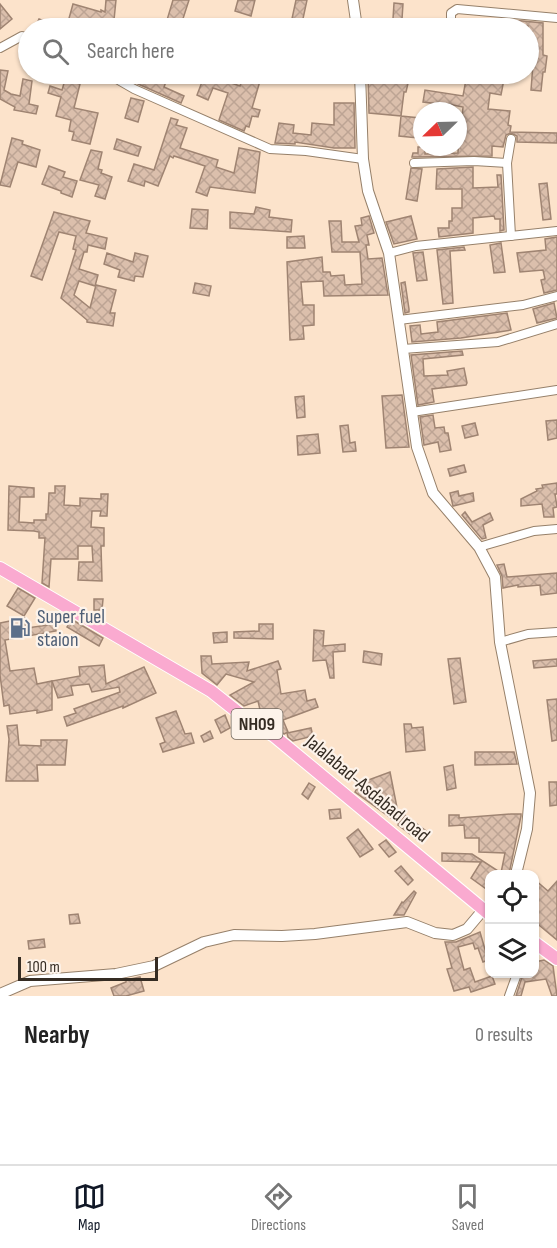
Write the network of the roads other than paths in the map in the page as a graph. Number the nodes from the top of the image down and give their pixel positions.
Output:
1 (353, 0) edge
2 (356, 18) edge
3 (451, 18) edge
4 (557, 18) edge
5 (18, 38) edge
6 (0, 48) edge
7 (126, 84) edge
8 (360, 84) edge
9 (511, 139) dead end
10 (363, 159) junction
11 (414, 163) dead end
12 (507, 163) junction
13 (557, 231) edge
14 (511, 236) junction
15 (390, 253) junction
16 (557, 296) edge
17 (399, 320) junction
18 (557, 324) edge
19 (403, 349) junction
20 (557, 390) edge
21 (412, 412) junction
22 (557, 529) edge
23 (479, 547) junction
24 (0, 568) edge
25 (557, 632) edge
26 (500, 642) junction
27 (517, 870) edge
28 (485, 911) edge
29 (485, 913) edge
30 (539, 946) edge
31 (557, 959) edge
32 (516, 978) edge
33 (0, 994) edge
34 (509, 996) edge

1 - 2 street
3 - 4 street
5 - 6 street
7 - 10 street
8 - 10 street
9 - 12 street
10 - 15 street
11 - 12 street
12 - 14 street
13 - 14 street
14 - 15 street
15 - 17 street
16 - 17 street
17 - 19 street
18 - 19 street
19 - 21 street
20 - 21 street
21 - 23 street
22 - 23 street
23 - 26 street
24 - 28 main road, Jalalabad-Asdabad road / NH09
25 - 26 street
26 - 27 street
29 - 33 street
30 - 31 main road
32 - 34 street

